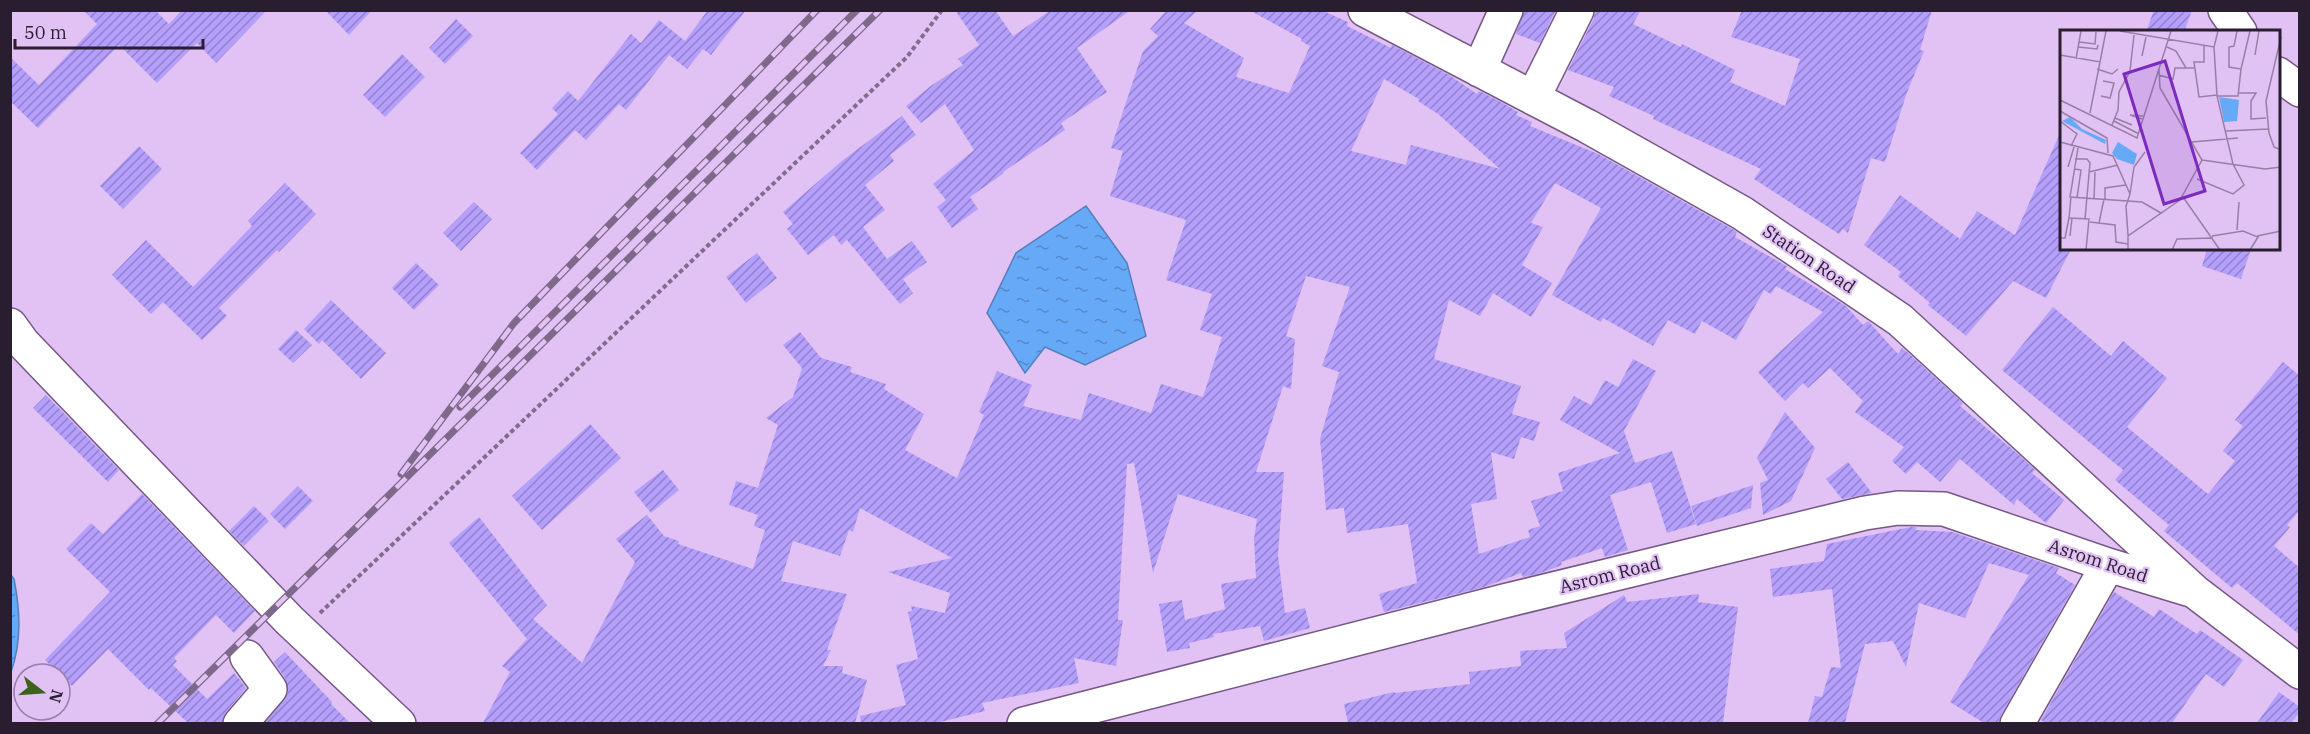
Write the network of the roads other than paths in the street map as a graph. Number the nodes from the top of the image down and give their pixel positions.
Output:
1 (1365, 10) edge
2 (1506, 10) edge
3 (1577, 10) edge
4 (2225, 10) edge
5 (2239, 30) edge
6 (1479, 70) junction
7 (2280, 75) edge
8 (2300, 90) edge
9 (1533, 98) junction
10 (15, 339) edge
11 (2108, 565) junction
12 (2194, 591) junction
13 (247, 657) dead end
14 (2300, 672) edge
15 (240, 723) edge
16 (399, 723) edge
17 (1024, 723) edge
18 (2018, 723) edge

1 - 6 street, Station Road
2 - 6 street
3 - 9 street
4 - 5 street
6 - 9 street, Station Road
7 - 8 street
9 - 12 street, Station Road
10 - 16 street
11 - 12 street, Asrom Road
11 - 17 street, Asrom Road
11 - 18 street
12 - 14 street, Station Road
13 - 15 street

